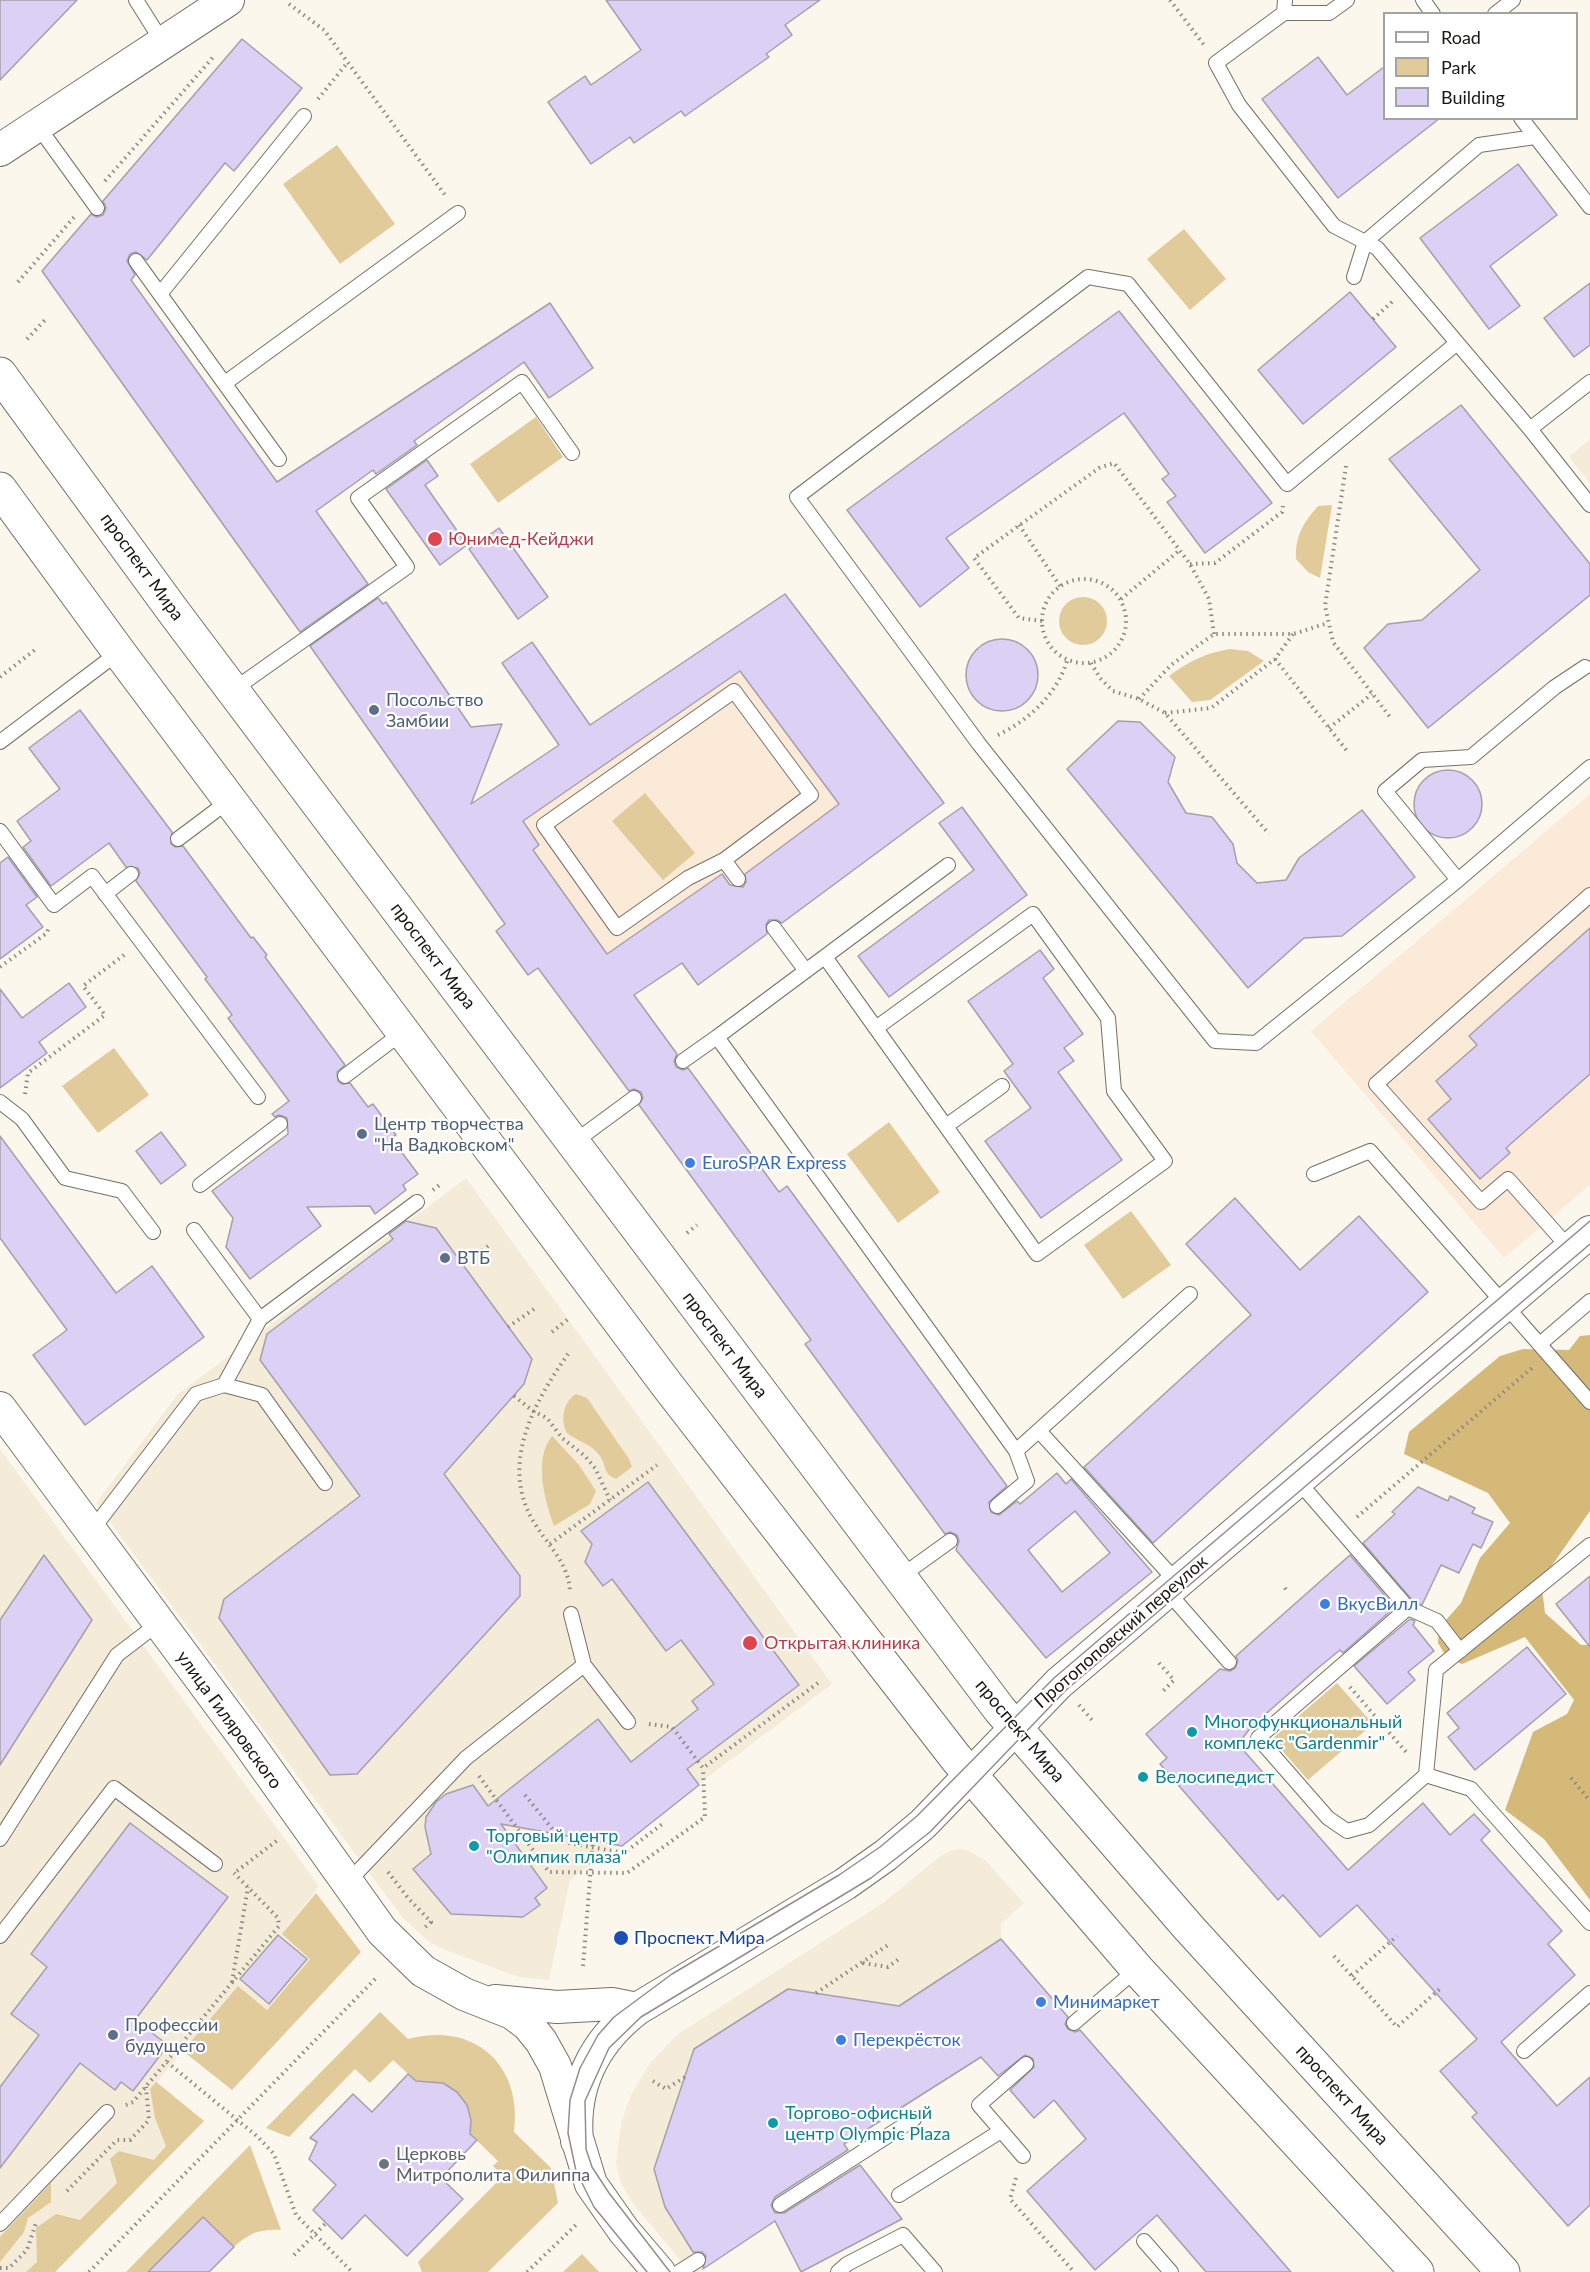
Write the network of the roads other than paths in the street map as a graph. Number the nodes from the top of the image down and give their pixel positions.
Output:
1 (136, 0) edge
2 (228, 0) edge
3 (1347, 0) edge
4 (1513, 0) edge
5 (1285, 6) edge
6 (1498, 12) edge
7 (163, 43) junction
8 (304, 116) road end
9 (1522, 120) edge
10 (37, 125) junction
11 (1535, 137) junction
12 (0, 150) edge
13 (93, 203) road end
14 (1590, 207) edge
15 (458, 213) road end
16 (1365, 242) junction
17 (136, 261) dead end
18 (1354, 277) dead end
19 (160, 294) junction
20 (1457, 343) junction
21 (0, 374) edge
22 (1590, 382) edge
23 (225, 383) junction
24 (1530, 429) junction
25 (572, 453) dead end
26 (279, 459) dead end
27 (0, 489) edge
28 (1590, 505) edge
29 (119, 652) junction
30 (1588, 667) edge
31 (232, 690) junction
32 (0, 742) edge
33 (1590, 768) edge
34 (230, 800) junction
35 (0, 831) edge
36 (178, 839) dead end
37 (724, 860) junction
38 (948, 866) dead end
39 (131, 874) dead end
40 (738, 879) dead end
41 (1458, 880) junction
42 (105, 894) junction
43 (1590, 895) edge
44 (774, 928) dead end
45 (825, 957) junction
46 (806, 971) junction
47 (876, 1028) junction
48 (403, 1032) junction
49 (717, 1037) junction
50 (683, 1061) dead end
51 (345, 1076) dead end
52 (1002, 1086) dead end
53 (258, 1097) dead end
54 (634, 1098) dead end
55 (0, 1102) edge
56 (280, 1124) dead end
57 (946, 1126) junction
58 (573, 1143) junction
59 (1314, 1174) dead end
60 (200, 1185) dead end
61 (417, 1202) dead end
62 (194, 1230) dead end
63 (153, 1232) dead end
64 (1580, 1241) edge
65 (1190, 1294) dead end
66 (1590, 1301) edge
67 (1506, 1304) junction
68 (260, 1319) junction
69 (1544, 1349) junction
70 (224, 1385) junction
71 (1590, 1402) edge
72 (0, 1408) edge
73 (1040, 1432) junction
74 (1016, 1451) junction
75 (1297, 1480) junction
76 (325, 1483) dead end
77 (997, 1506) dead end
78 (92, 1530) junction
79 (950, 1541) dead end
80 (1590, 1545) edge
81 (900, 1577) junction
82 (1172, 1586) junction
83 (1408, 1608) junction
84 (571, 1614) road end
85 (159, 1623) junction
86 (1460, 1651) junction
87 (1229, 1662) dead end
88 (584, 1665) junction
89 (628, 1722) road end
90 (1015, 1729) junction
91 (970, 1774) junction
92 (1426, 1775) junction
93 (0, 1839) edge
94 (215, 1864) road end
95 (346, 1884) junction
96 (1590, 1923) edge
97 (0, 1936) edge
98 (1137, 1969) junction
99 (1590, 1993) edge
100 (485, 2000) junction
101 (637, 2009) junction
102 (1074, 2023) dead end
103 (1524, 2051) dead end
104 (1026, 2064) dead end
105 (107, 2112) road end
106 (914, 2119) dead end
107 (1001, 2131) junction
108 (577, 2141) junction
109 (1023, 2156) road end
110 (899, 2195) dead end
111 (780, 2205) dead end
112 (0, 2224) edge
113 (1144, 2241) dead end
114 (698, 2260) dead end
115 (1408, 2269) edge
116 (659, 2272) edge
117 (679, 2272) edge
118 (838, 2272) edge
119 (935, 2272) edge
120 (1171, 2272) edge
121 (1503, 2272) edge

1 - 7 lane
2 - 7 street
3 - 5 lane
4 - 6 lane
5 - 16 lane
7 - 10 street
8 - 19 lane
9 - 11 lane
10 - 12 street
10 - 13 lane
11 - 14 lane
11 - 16 lane
15 - 23 lane
16 - 18 lane
16 - 20 lane
17 - 19 lane
19 - 23 lane
20 - 24 lane
20 - 41 lane
21 - 31 main road, проспект Мира
22 - 24 lane
23 - 26 lane
24 - 28 lane
25 - 31 lane
27 - 29 main road
29 - 32 lane
29 - 34 main road
30 - 41 lane
31 - 58 main road, проспект Мира
33 - 41 lane
34 - 36 lane
34 - 48 main road
35 - 42 lane
37 - 37 lane
37 - 40 lane
38 - 45 lane
39 - 42 lane
42 - 53 lane
43 - 64 lane
44 - 46 lane
45 - 46 lane
45 - 47 lane
46 - 49 lane
47 - 57 lane
47 - 57 lane
48 - 51 lane
48 - 91 main road
49 - 50 lane
49 - 74 lane
52 - 57 lane
54 - 58 lane
55 - 63 lane
56 - 60 lane
58 - 81 main road, проспект Мира
59 - 67 lane
61 - 68 lane
62 - 68 lane
64 - 67 street, Протопоповский переулок
65 - 73 lane
66 - 69 lane
67 - 69 lane
67 - 75 street, Протопоповский переулок
68 - 70 lane
69 - 71 lane
70 - 76 lane
70 - 78 lane
72 - 78 street, улица Гиляровского
73 - 74 lane
73 - 82 lane
74 - 77 lane
75 - 82 street, Протопоповский переулок
75 - 83 lane
78 - 85 street, улица Гиляровского
79 - 81 lane
80 - 86 lane
81 - 90 main road, проспект Мира
82 - 87 lane
82 - 90 street, Протопоповский переулок
83 - 86 lane
83 - 92 lane
84 - 88 lane
85 - 93 lane
85 - 95 street, улица Гиляровского
86 - 92 lane
88 - 89 lane
88 - 95 lane
90 - 91 street, Протопоповский переулок
90 - 121 main road, проспект Мира
91 - 98 main road
91 - 101 street, Протопоповский переулок
92 - 96 lane
94 - 97 lane
95 - 100 street, улица Гиляровского
98 - 102 lane
98 - 115 main road
99 - 103 lane
100 - 101 street, улица Гиляровского
100 - 108 street, улица Гиляровского
101 - 108 street, улица Гиляровского
104 - 107 lane
105 - 112 lane
106 - 111 lane
107 - 109 lane
107 - 110 lane
108 - 116 street, улица Гиляровского
113 - 120 lane
114 - 117 lane
118 - 119 lane

